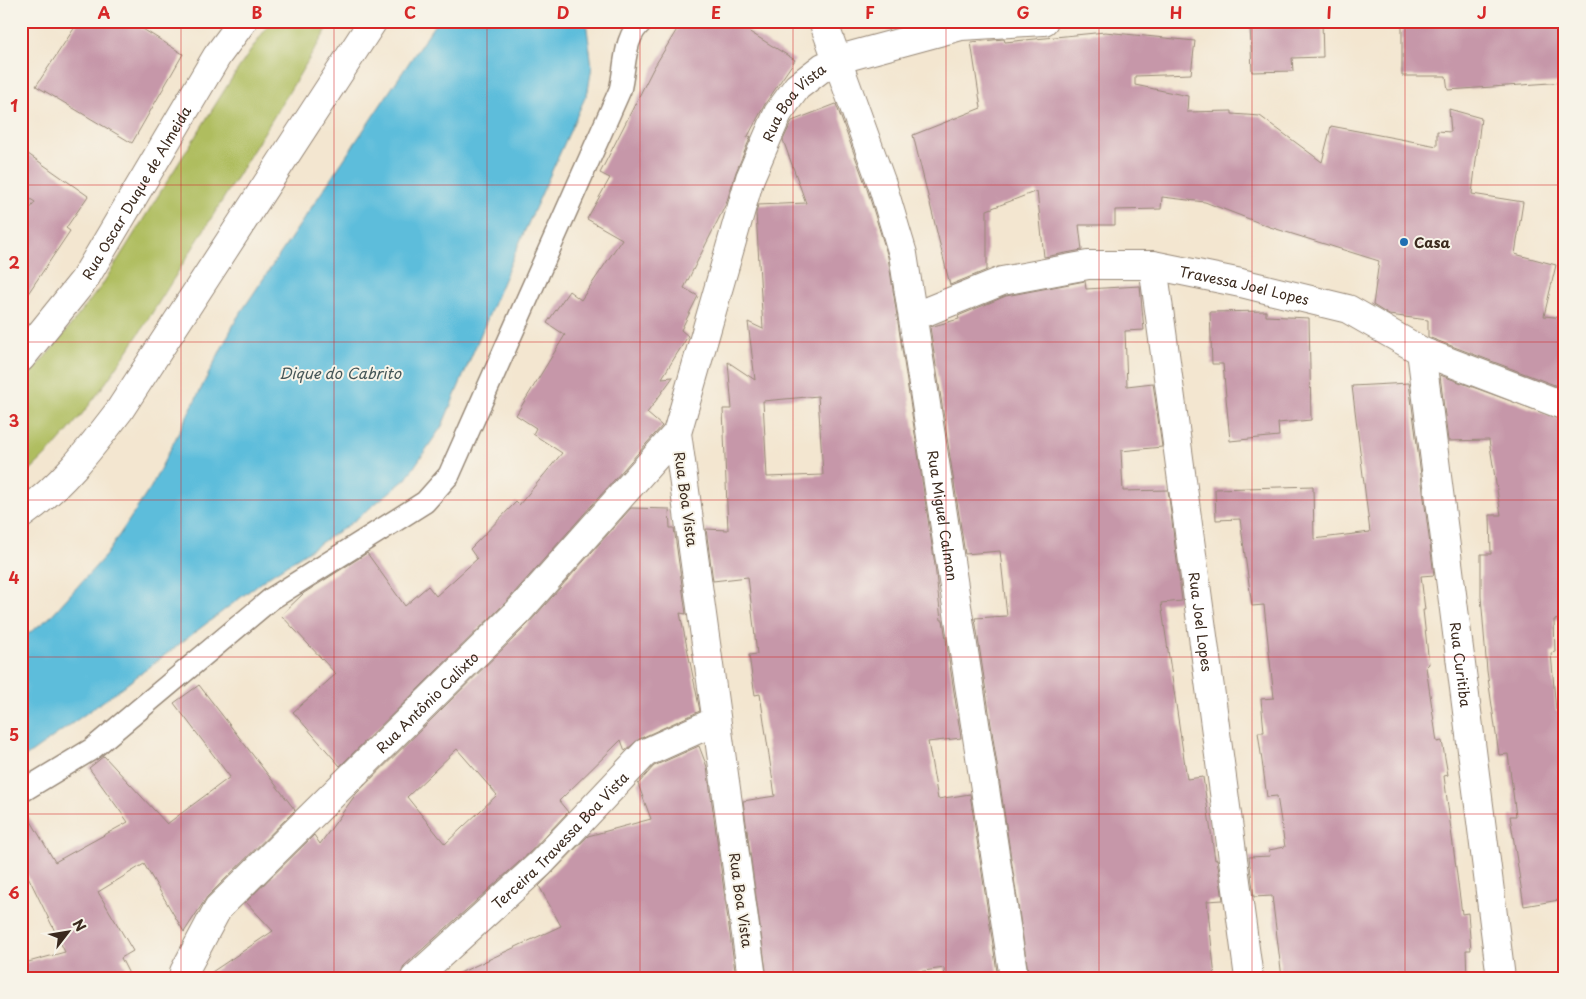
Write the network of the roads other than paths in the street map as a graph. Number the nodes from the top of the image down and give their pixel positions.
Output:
1 (243, 21) edge
2 (373, 21) edge
3 (643, 21) edge
4 (823, 21) edge
5 (1044, 21) edge
6 (838, 61) junction
7 (1153, 265) junction
8 (913, 317) junction
9 (1421, 351) junction
10 (21, 358) edge
11 (1565, 406) edge
12 (677, 433) junction
13 (21, 515) edge
14 (716, 721) junction
15 (21, 792) edge
16 (181, 976) edge
17 (416, 978) edge
18 (752, 978) edge
19 (1014, 978) edge
20 (1249, 978) edge
21 (1501, 978) edge

1 - 10 street, Rua Oscar Duque de Almeida
2 - 13 street
3 - 15 lane
4 - 6 street, Rua Miguel Calmon
5 - 6 street, Rua Boa Vista
6 - 8 street, Rua Miguel Calmon
6 - 12 street, Rua Boa Vista
7 - 8 street, Travessa Joel Lopes
7 - 9 street, Travessa Joel Lopes
7 - 20 street, Rua Joel Lopes
8 - 19 street, Rua Miguel Calmon
9 - 11 street, Travessa Joel Lopes
9 - 21 street, Rua Curitiba
12 - 14 street, Rua Boa Vista
12 - 16 street, Rua Antônio Calixto
14 - 17 street, Terceira Travessa Boa Vista
14 - 18 street, Rua Boa Vista

